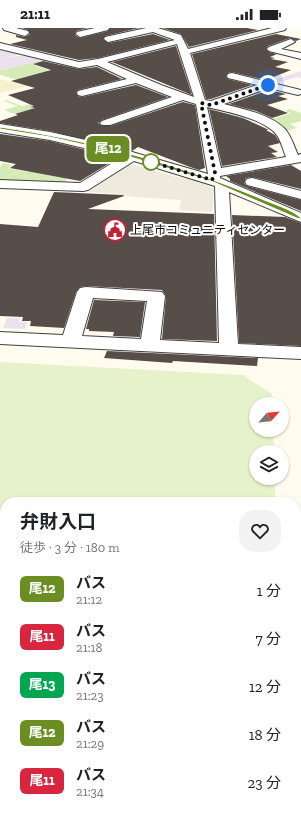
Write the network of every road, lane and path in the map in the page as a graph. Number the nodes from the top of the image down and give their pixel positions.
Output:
1 (7, 28) edge
2 (105, 28) edge
3 (151, 28) edge
4 (282, 28) edge
5 (25, 33) dead end
6 (80, 34) dead end
7 (254, 35) junction
8 (108, 39) dead end
9 (179, 39) junction
10 (296, 43) edge
11 (32, 45) dead end
12 (0, 46) edge
13 (209, 46) junction
14 (14, 50) junction
15 (185, 52) junction
16 (301, 56) edge
17 (98, 62) junction
18 (232, 76) dead end
19 (138, 79) junction
20 (268, 85) junction
21 (82, 93) dead end
22 (300, 96) edge
23 (183, 97) junction
24 (206, 104) junction
25 (106, 123) dead end
26 (0, 128) edge
27 (133, 156) junction
28 (297, 158) edge
29 (267, 163) junction
30 (283, 173) dead end
31 (216, 179) junction
32 (252, 182) dead end
33 (0, 184) edge
34 (301, 195) edge
35 (301, 218) edge
36 (0, 338) edge
37 (71, 341) junction
38 (150, 345) junction
39 (229, 349) junction
40 (301, 353) edge

1 - 5 street
2 - 6 street
3 - 8 street
3 - 9 street
4 - 7 street
7 - 10 street
7 - 13 street
9 - 13 street
9 - 15 street
9 - 17 street
10 - 16 street
11 - 14 street
12 - 14 street
13 - 15 street
14 - 17 street
15 - 24 street
17 - 19 street
18 - 20 street
19 - 21 street
19 - 23 street
20 - 22 street
20 - 24 street
23 - 24 street
23 - 25 street
24 - 28 street
24 - 31 street
26 - 27 street
27 - 31 street
27 - 33 street
28 - 29 street
29 - 30 street
29 - 31 street
31 - 35 street
31 - 39 street
32 - 34 street
36 - 37 street
37 - 38 street
37 - 38 street
38 - 39 street
39 - 40 street

